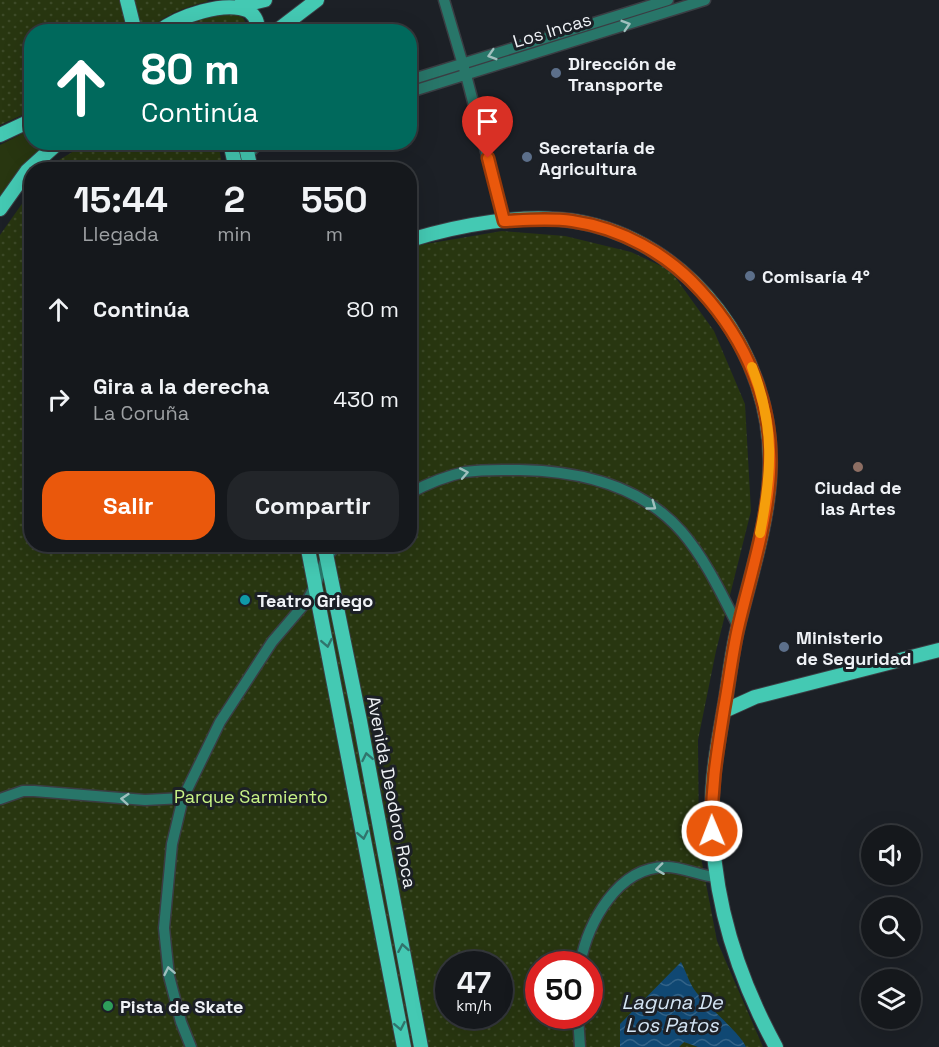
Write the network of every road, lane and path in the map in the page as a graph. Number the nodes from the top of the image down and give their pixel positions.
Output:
1 (127, 0) edge
2 (265, 0) edge
3 (317, 0) edge
4 (444, 0) edge
5 (668, 0) edge
6 (698, 1) edge
7 (217, 2) edge
8 (239, 6) junction
9 (133, 24) edge
10 (172, 24) edge
11 (256, 24) edge
12 (286, 24) edge
13 (465, 69) junction
14 (417, 79) edge
15 (417, 89) edge
16 (24, 124) edge
17 (0, 135) edge
18 (49, 150) edge
19 (35, 162) edge
20 (24, 174) edge
21 (0, 209) edge
22 (504, 221) junction
23 (417, 238) edge
24 (417, 489) edge
25 (309, 552) edge
26 (325, 552) edge
27 (325, 552) edge
28 (316, 584) junction
29 (738, 626) junction
30 (939, 641) edge
31 (939, 650) edge
32 (727, 691) junction
33 (724, 711) junction
34 (183, 798) junction
35 (0, 799) edge
36 (717, 877) junction
37 (584, 951) edge
38 (579, 1029) edge
39 (191, 1047) edge
40 (404, 1047) edge
41 (421, 1047) edge
42 (580, 1047) edge
43 (776, 1047) edge

1 - 9 main road
2 - 8 main road
3 - 12 main road
4 - 13 street
5 -> 13 street, Los Incas
13 -> 6 street, Los Incas
7 - 8 main road
7 - 10 main road
8 - 11 main road
13 - 14 street, Los Incas
13 - 15 street, Los Incas
13 - 22 street
16 - 17 main road
18 - 19 main road
20 - 21 main road
22 - 23 main road
22 - 29 main road
24 -> 29 street
25 - 28 main road, Avenida Deodoro Roca
26 - 28 street
41 -> 27 main road, Avenida Deodoro Roca
28 - 34 street
28 -> 40 main road, Avenida Deodoro Roca
29 - 32 main road
30 - 32 main road
31 - 33 main road
32 - 33 main road
33 - 36 main road
34 -> 35 street
39 -> 34 street
36 -> 37 street
36 - 43 main road
38 - 42 street

